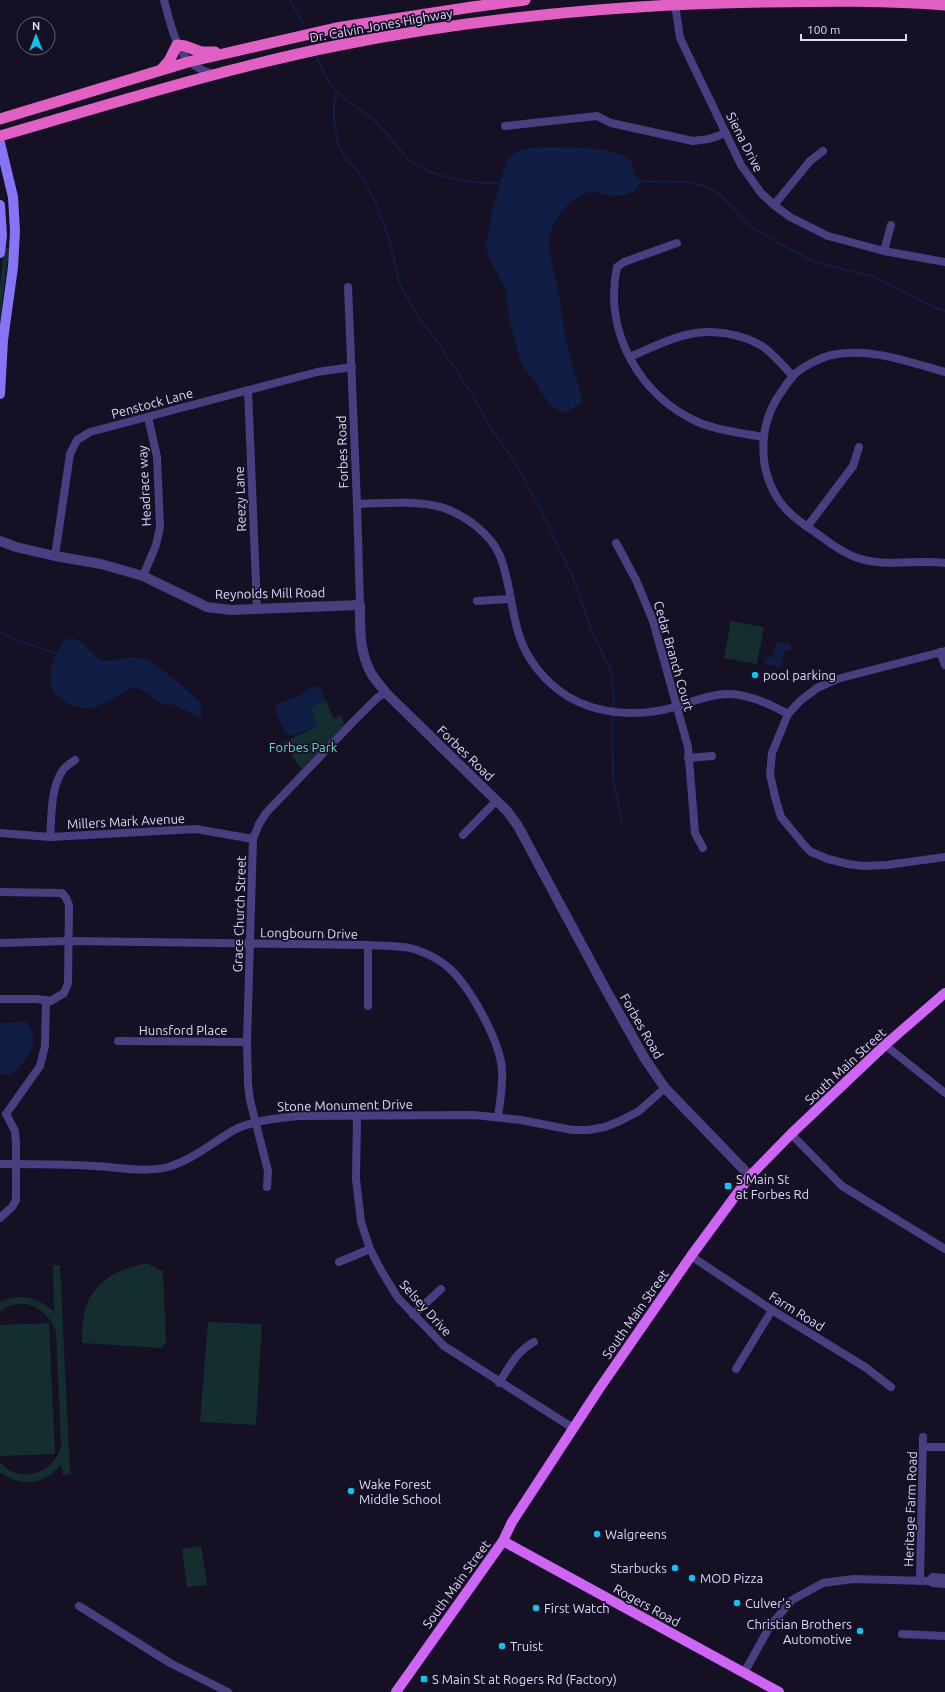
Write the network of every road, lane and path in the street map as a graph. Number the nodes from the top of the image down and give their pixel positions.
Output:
1 (164, 0) edge
2 (525, 0) edge
3 (628, 0) edge
4 (868, 1) edge
5 (676, 2) edge
6 (490, 4) junction
7 (945, 5) edge
8 (570, 12) junction
9 (368, 23) junction
10 (388, 37) junction
11 (177, 45) junction
12 (231, 52) junction
13 (188, 62) junction
14 (265, 63) junction
15 (161, 70) junction
16 (218, 74) junction
17 (0, 120) edge
18 (505, 126) dead end
19 (726, 133) junction
20 (0, 136) edge
21 (0, 144) edge
22 (823, 151) dead end
23 (0, 205) edge
24 (774, 205) junction
25 (891, 225) dead end
26 (677, 243) dead end
27 (884, 251) junction
28 (0, 253) edge
29 (945, 262) edge
30 (348, 287) dead end
31 (630, 357) junction
32 (352, 368) junction
33 (945, 372) edge
34 (793, 376) junction
35 (248, 390) junction
36 (0, 394) edge
37 (148, 417) junction
38 (763, 436) junction
39 (859, 447) dead end
40 (357, 504) junction
41 (806, 527) junction
42 (0, 541) edge
43 (616, 543) dead end
44 (55, 556) junction
45 (945, 563) edge
46 (143, 576) junction
47 (511, 599) junction
48 (477, 602) dead end
49 (360, 605) junction
50 (257, 608) junction
51 (943, 651) edge
52 (945, 665) edge
53 (386, 693) junction
54 (677, 707) junction
55 (788, 714) junction
56 (712, 756) dead end
57 (688, 758) junction
58 (74, 760) dead end
59 (496, 800) junction
60 (0, 832) edge
61 (463, 835) dead end
62 (50, 837) junction
63 (253, 839) junction
64 (703, 848) dead end
65 (945, 857) edge
66 (0, 892) edge
67 (69, 941) junction
68 (0, 943) edge
69 (250, 944) junction
70 (368, 945) junction
71 (945, 993) edge
72 (0, 998) edge
73 (46, 1000) junction
74 (368, 1006) dead end
75 (118, 1041) dead end
76 (247, 1042) junction
77 (885, 1046) junction
78 (665, 1088) junction
79 (945, 1093) edge
80 (3, 1114) edge
81 (357, 1115) junction
82 (498, 1117) junction
83 (255, 1123) junction
84 (791, 1134) junction
85 (0, 1164) edge
86 (15, 1164) junction
87 (750, 1176) junction
88 (267, 1187) dead end
89 (0, 1218) edge
90 (370, 1249) junction
91 (945, 1249) edge
92 (691, 1256) junction
93 (339, 1262) dead end
94 (441, 1289) dead end
95 (772, 1310) junction
96 (413, 1315) junction
97 (534, 1342) dead end
98 (736, 1369) dead end
99 (499, 1383) junction
100 (891, 1386) dead end
101 (573, 1428) junction
102 (923, 1437) dead end
103 (923, 1447) junction
104 (945, 1447) edge
105 (503, 1541) junction
106 (945, 1578) edge
107 (924, 1581) junction
108 (945, 1584) edge
109 (79, 1606) dead end
110 (902, 1634) dead end
111 (945, 1636) edge
112 (744, 1673) junction
113 (223, 1691) edge
114 (396, 1692) edge
115 (780, 1692) edge

1 - 11 street
2 - 6 highway, Dr. Calvin Jones Highway
3 - 8 highway
4 - 5 highway, Dr. Calvin Jones Highway
4 - 7 highway, Dr. Calvin Jones Highway
5 - 8 highway, Dr. Calvin Jones Highway
5 - 19 street, Siena Drive
6 - 9 highway, Dr. Calvin Jones Highway
6 - 10 highway
8 - 10 highway, Dr. Calvin Jones Highway
9 - 12 highway, Dr. Calvin Jones Highway
9 - 14 highway
10 - 14 highway, Dr. Calvin Jones Highway
11 - 12 highway
11 - 13 street
11 - 15 highway
12 - 13 highway, Dr. Calvin Jones Highway
13 - 15 highway, Dr. Calvin Jones Highway
13 - 16 street
14 - 16 highway, Dr. Calvin Jones Highway
15 - 17 highway, Dr. Calvin Jones Highway
16 - 20 highway, Dr. Calvin Jones Highway
18 - 19 street
19 - 24 street, Siena Drive
21 - 36 main road
22 - 24 street
23 - 28 main road
24 - 27 street, Siena Drive
25 - 27 street
26 - 31 street
27 - 29 street, Siena Drive
30 - 32 street, Forbes Road
31 - 34 street
31 - 38 street
32 - 35 street, Penstock Lane
32 - 40 street, Forbes Road
33 - 34 street
34 - 38 street
35 - 37 street, Penstock Lane
35 - 50 street, Reezy Lane
37 - 44 street, Penstock Lane
37 - 46 street, Headrace way
38 - 41 street
39 - 41 street
40 - 47 street
40 - 49 street, Forbes Road
41 - 45 street
42 - 44 street, Reynolds Mill Road
43 - 54 street, Cedar Branch Court
44 - 46 street, Reynolds Mill Road
46 - 50 street, Reynolds Mill Road
47 - 48 street
47 - 54 street
49 - 50 street, Reynolds Mill Road
49 - 53 street, Forbes Road
51 - 52 street
51 - 55 street
53 - 59 street, Forbes Road
53 - 63 street, Grace Church Street
54 - 55 street
54 - 57 street, Cedar Branch Court
55 - 65 street
56 - 57 street
57 - 64 street, Cedar Branch Court
58 - 62 street
59 - 61 street
59 - 78 street, Forbes Road
60 - 62 street, Millers Mark Avenue
62 - 63 street, Millers Mark Avenue
63 - 69 street, Grace Church Street
66 - 67 street
67 - 68 street, Longbourn Drive
67 - 69 street, Longbourn Drive
67 - 73 street
69 - 70 street, Longbourn Drive
69 - 76 street, Grace Church Street
70 - 74 street
70 - 82 street, Longbourn Drive
71 - 77 main road, South Main Street
72 - 73 street
73 - 80 street
75 - 76 street, Hunsford Place
76 - 83 street, Grace Church Street
77 - 79 street
77 - 84 main road, South Main Street
78 - 82 street, Stone Monument Drive
78 - 87 street, Forbes Road
80 - 86 street
81 - 82 street, Stone Monument Drive
81 - 83 street, Stone Monument Drive
81 - 90 street, Selsey Drive
83 - 86 street, Stone Monument Drive
83 - 88 street, Grace Church Street
84 - 87 main road, South Main Street
84 - 91 street
85 - 86 street, Stone Monument Drive
86 - 89 street
87 - 92 main road, South Main Street
90 - 93 street
90 - 96 street, Selsey Drive
92 - 95 street, Farm Road
92 - 101 main road, South Main Street
94 - 96 street
95 - 98 street
95 - 100 street, Farm Road
96 - 99 street, Selsey Drive
97 - 99 street
99 - 101 street, Selsey Drive
101 - 105 main road, South Main Street
102 - 103 street, Heritage Farm Road
103 - 104 street
103 - 107 street, Heritage Farm Road
105 - 112 main road, Rogers Road
105 - 114 main road, South Main Street
106 - 107 street
107 - 108 street
107 - 112 street
109 - 113 street
110 - 111 street
112 - 115 main road, Rogers Road

